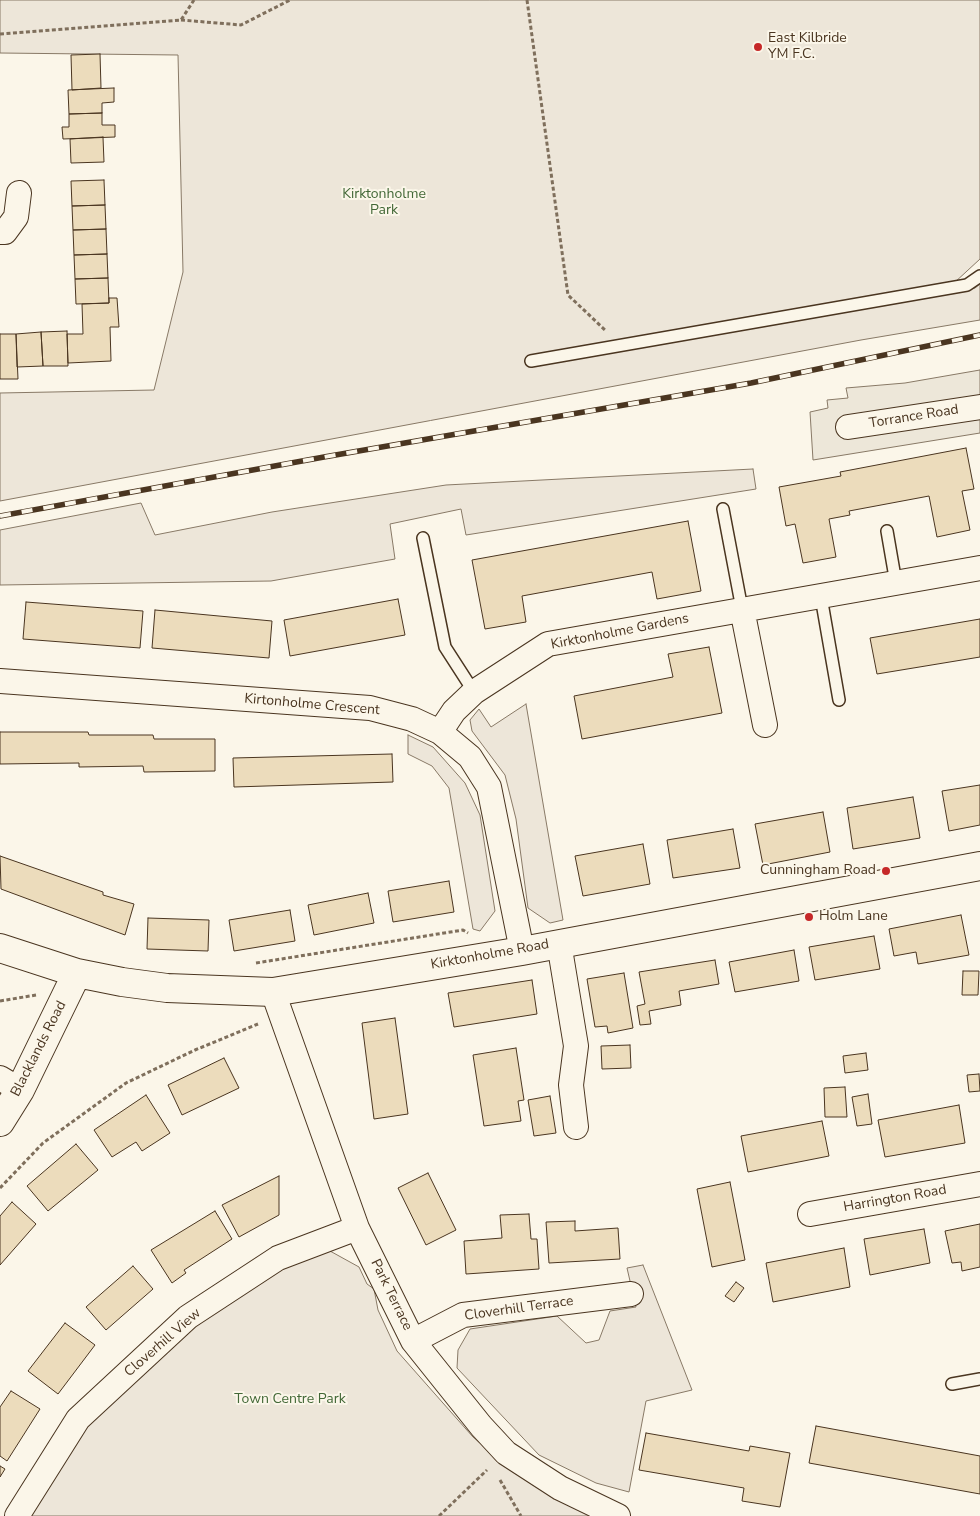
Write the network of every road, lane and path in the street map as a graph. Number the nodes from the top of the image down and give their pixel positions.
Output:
1 (194, 0) edge
2 (290, 0) edge
3 (527, 0) edge
4 (181, 20) junction
5 (0, 34) edge
6 (20, 193) dead end
7 (0, 232) edge
8 (980, 276) edge
9 (622, 345) junction
10 (531, 361) dead end
11 (980, 407) edge
12 (848, 427) dead end
13 (724, 509) dead end
14 (887, 531) dead end
15 (423, 538) dead end
16 (980, 568) edge
17 (896, 583) junction
18 (821, 597) junction
19 (742, 609) junction
20 (0, 681) edge
21 (474, 692) junction
22 (839, 700) dead end
23 (764, 725) dead end
24 (440, 732) junction
25 (980, 866) edge
26 (559, 943) junction
27 (0, 948) edge
28 (509, 953) junction
29 (253, 963) dead end
30 (77, 973) junction
31 (277, 1003) junction
32 (10, 1084) edge
33 (0, 1122) edge
34 (576, 1127) dead end
35 (980, 1184) edge
36 (0, 1188) edge
37 (810, 1214) dead end
38 (357, 1228) junction
39 (631, 1294) dead end
40 (413, 1341) junction
41 (980, 1379) edge
42 (952, 1384) dead end
43 (499, 1460) junction
44 (17, 1516) edge
45 (439, 1516) edge
46 (521, 1516) edge
47 (618, 1516) edge

1 - 4 path
2 - 4 path
3 - 9 path
4 - 5 path
6 - 7 street
8 - 9 lane
9 - 10 lane
11 - 12 street, Torrance Road
13 - 19 lane
14 - 17 lane
15 - 21 lane
16 - 17 street, Kirktonholme Gardens
17 - 18 street, Kirktonholme Gardens
18 - 19 street, Kirktonholme Gardens
18 - 22 lane
19 - 21 street, Kirktonholme Gardens
19 - 23 street
20 - 24 street, Kirtonholme Crescent
21 - 24 street, Kirktonholme Gardens
24 - 28 street, Kirtonholme Crescent
25 - 26 street, Kirktonholme Road
26 - 28 street, Kirktonholme Road
26 - 34 street
27 - 30 street, Kirktonholme Road
28 - 29 path
28 - 31 street, Kirktonholme Road
30 - 31 street, Kirktonholme Road
30 - 32 street, Blacklands Road
31 - 36 path
31 - 38 street, Park Terrace
32 - 33 street, Blacklands Road
35 - 37 street, Harrington Road
38 - 40 street, Park Terrace
38 - 44 street, Cloverhill View
39 - 40 street, Cloverhill Terrace
40 - 43 street, Park Terrace
41 - 42 lane
43 - 45 path
43 - 46 path
43 - 47 street, Park Terrace

